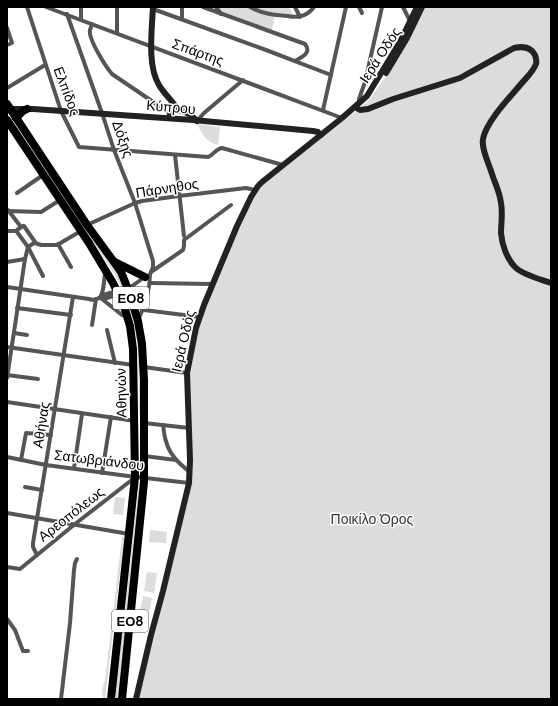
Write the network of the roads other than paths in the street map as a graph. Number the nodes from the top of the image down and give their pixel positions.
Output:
1 (27, 7) edge
2 (46, 7) edge
3 (82, 7) edge
4 (117, 7) edge
5 (182, 7) edge
6 (203, 7) edge
7 (216, 7) edge
8 (250, 7) edge
9 (295, 7) edge
10 (314, 7) edge
11 (346, 7) edge
12 (359, 7) edge
13 (382, 7) edge
14 (403, 7) edge
15 (417, 7) edge
16 (422, 7) edge
17 (55, 8) edge
18 (153, 8) edge
19 (362, 13) dead end
20 (67, 14) junction
21 (221, 14) junction
22 (300, 17) junction
23 (81, 20) junction
24 (182, 20) junction
25 (410, 21) junction
26 (92, 24) junction
27 (7, 28) edge
28 (117, 33) junction
29 (7, 45) edge
30 (151, 46) junction
31 (295, 61) junction
32 (45, 65) junction
33 (331, 75) junction
34 (243, 80) junction
35 (7, 88) edge
36 (368, 95) junction
37 (385, 102) junction
38 (357, 105) junction
39 (372, 105) junction
40 (8, 108) edge
41 (30, 109) junction
42 (178, 110) junction
43 (323, 110) junction
44 (61, 111) junction
45 (102, 113) junction
46 (170, 116) junction
47 (16, 118) junction
48 (342, 118) junction
49 (7, 120) edge
50 (197, 121) junction
51 (306, 131) junction
52 (321, 135) junction
53 (315, 139) junction
54 (114, 150) junction
55 (175, 155) junction
56 (282, 165) junction
57 (44, 175) junction
58 (255, 190) junction
59 (18, 193) dead end
60 (180, 196) junction
61 (60, 200) junction
62 (135, 204) junction
63 (231, 205) dead end
64 (7, 210) edge
65 (21, 227) junction
66 (84, 228) junction
67 (7, 231) edge
68 (17, 231) junction
69 (184, 236) dead end
70 (35, 243) junction
71 (58, 244) junction
72 (28, 247) junction
73 (25, 259) junction
74 (7, 262) edge
75 (114, 262) junction
76 (72, 267) dead end
77 (106, 271) junction
78 (43, 276) dead end
79 (149, 276) junction
80 (551, 283) edge
81 (212, 284) junction
82 (7, 287) edge
83 (20, 288) junction
84 (128, 289) junction
85 (118, 293) junction
86 (73, 297) junction
87 (99, 299) junction
88 (17, 308) junction
89 (144, 310) junction
90 (70, 315) junction
91 (128, 317) junction
92 (200, 317) junction
93 (138, 321) junction
94 (92, 325) dead end
95 (107, 330) dead end
96 (14, 333) junction
97 (27, 335) dead end
98 (9, 347) edge
99 (64, 355) junction
100 (115, 363) junction
101 (133, 365) junction
102 (143, 366) junction
103 (187, 373) junction
104 (7, 377) edge
105 (38, 379) dead end
106 (7, 402) edge
107 (55, 409) junction
108 (82, 414) junction
109 (111, 417) junction
110 (135, 421) junction
111 (144, 423) junction
112 (163, 425) junction
113 (189, 428) junction
114 (51, 435) junction
115 (144, 456) junction
116 (7, 457) edge
117 (22, 460) junction
118 (176, 460) junction
119 (46, 465) junction
120 (74, 468) junction
121 (190, 472) junction
122 (102, 473) junction
123 (140, 477) junction
124 (189, 483) junction
125 (25, 486) dead end
126 (42, 490) junction
127 (7, 513) edge
128 (37, 518) junction
129 (75, 524) junction
130 (129, 534) junction
131 (37, 555) junction
132 (77, 559) dead end
133 (7, 567) edge
134 (7, 619) edge
135 (28, 651) dead end
136 (61, 699) edge
137 (111, 699) edge
138 (122, 699) edge
139 (136, 699) edge

1 - 32 street, Ελπίδος
2 - 17 street, Σπάρτης
3 - 23 street
4 - 28 street
5 - 24 street
6 - 21 street
7 - 21 street
8 - 22 street
9 - 22 street
10 - 22 street
11 - 33 street
12 - 19 street
13 - 38 street
14 - 25 street
15 - 25 street, Ιερά Οδός
16 - 36 street, Ιερά Οδός
17 - 20 street, Σπάρτης
18 - 24 street
18 - 30 street
20 - 23 street, Σπάρτης
20 - 45 street, Δόξης
21 - 31 street
23 - 26 street, Σπάρτης
24 - 31 street
25 - 36 street, Ιερά Οδός
26 - 28 street, Σπάρτης
26 - 46 street
27 - 29 street
28 - 30 street, Σπάρτης
30 - 34 street, Σπάρτης
30 - 42 street
31 - 33 street
32 - 35 street
32 - 44 street, Ελπίδος
33 - 43 street
34 - 43 street, Σπάρτης
34 - 50 street
36 - 38 street, Ιερά Οδός
36 - 39 street
37 - 38 street
37 - 39 street
37 - 80 street
38 - 39 street
38 - 48 street, Ιερά Οδός
40 - 41 street, Κύπρου
40 - 47 highway, Αθηνών / ΕΟ8
41 - 44 street, Κύπρου
41 - 47 highway
42 - 46 street
42 - 50 street
43 - 48 street, Σπάρτης
44 - 45 street, Κύπρου
44 - 54 street, Ελπίδος
45 - 46 street, Κύπρου
45 - 54 street, Δόξης
46 - 50 street, Κύπρου
47 - 66 highway, Αθηνών / ΕΟ8
48 - 52 street, Ιερά Οδός
49 - 57 highway, Αθηνών / ΕΟ8
50 - 51 street, Κύπρου
51 - 52 street, Κύπρου
51 - 53 street
52 - 53 street, Ιερά Οδός
53 - 56 street, Ιερά Οδός
54 - 55 street
54 - 62 street, Δόξης
55 - 56 street
55 - 60 street
56 - 58 street, Ιερά Οδός
57 - 59 street
57 - 61 highway, Αθηνών / ΕΟ8
58 - 60 street, Πάρνηθος
58 - 81 street, Ιερά Οδός
60 - 62 street, Πάρνηθος
60 - 69 street
61 - 64 street
61 - 66 highway, Αθηνών / ΕΟ8
62 - 66 street, Πάρνηθος
62 - 79 street, Δόξης
63 - 79 street
64 - 65 street
65 - 68 street
65 - 70 street
66 - 71 street, Πάρνηθος
66 - 75 highway, Αθηνών / ΕΟ8
66 - 77 highway, Αθηνών / ΕΟ8
67 - 68 street
68 - 72 street
70 - 71 street
70 - 72 street
71 - 76 street
72 - 73 street
72 - 78 street
73 - 74 street
73 - 83 street
75 - 79 highway
75 - 84 highway, Αθηνών / ΕΟ8
77 - 85 highway, Αθηνών / ΕΟ8
77 - 87 street
79 - 81 street
79 - 84 street
79 - 89 street
81 - 92 street, Ιερά Οδός
82 - 83 street
83 - 86 street
83 - 88 street
84 - 93 highway, Αθηνών / ΕΟ8
85 - 87 street
85 - 91 highway, Αθηνών / ΕΟ8
86 - 87 street
86 - 90 street, Αθήνας
87 - 91 street
87 - 94 street
88 - 90 street
88 - 96 street
89 - 92 street
89 - 93 street
90 - 99 street, Αθήνας
91 - 101 highway, Αθηνών / ΕΟ8
92 - 103 street, Ιερά Οδός
93 - 102 highway, Αθηνών / ΕΟ8
95 - 100 street
96 - 97 street
96 - 98 street
98 - 99 street
98 - 104 street
99 - 100 street
99 - 107 street, Αθήνας
100 - 101 street
101 - 110 highway, Αθηνών / ΕΟ8
102 - 103 street
102 - 111 highway, Αθηνών / ΕΟ8
103 - 113 street, Ιερά Οδός
104 - 105 street
106 - 107 street
107 - 108 street
107 - 114 street, Αθήνας
108 - 109 street
108 - 120 street
109 - 110 street
109 - 122 street
110 - 123 highway, Αθηνών / ΕΟ8
111 - 112 street
111 - 115 highway, Αθηνών / ΕΟ8
112 - 113 street
112 - 118 street
113 - 121 street, Ιερά Οδός
114 - 117 street
114 - 119 street, Αθήνας
115 - 118 street
115 - 123 highway, Αθηνών / ΕΟ8
116 - 117 street, Σατωβριάνδου
117 - 119 street, Σατωβριάνδου
118 - 121 street
119 - 120 street, Σατωβριάνδου
119 - 126 street, Αθήνας
120 - 122 street, Σατωβριάνδου
121 - 124 street, Ιερά Οδός
122 - 123 street, Σατωβριάνδου
123 - 124 street, Σατωβριάνδου
123 - 129 street, Αρεοπόλεως
123 - 130 highway, Αθηνών / ΕΟ8
123 - 138 highway, Αθηνών / ΕΟ8
124 - 139 street, Ιερά Οδός
125 - 126 street
126 - 128 street, Αθήνας
127 - 128 street
128 - 129 street
128 - 131 street, Αθήνας
129 - 130 street
129 - 131 street, Αρεοπόλεως
130 - 137 highway, Αθηνών / ΕΟ8
131 - 133 street, Αρεοπόλεως
132 - 136 street
134 - 135 street

